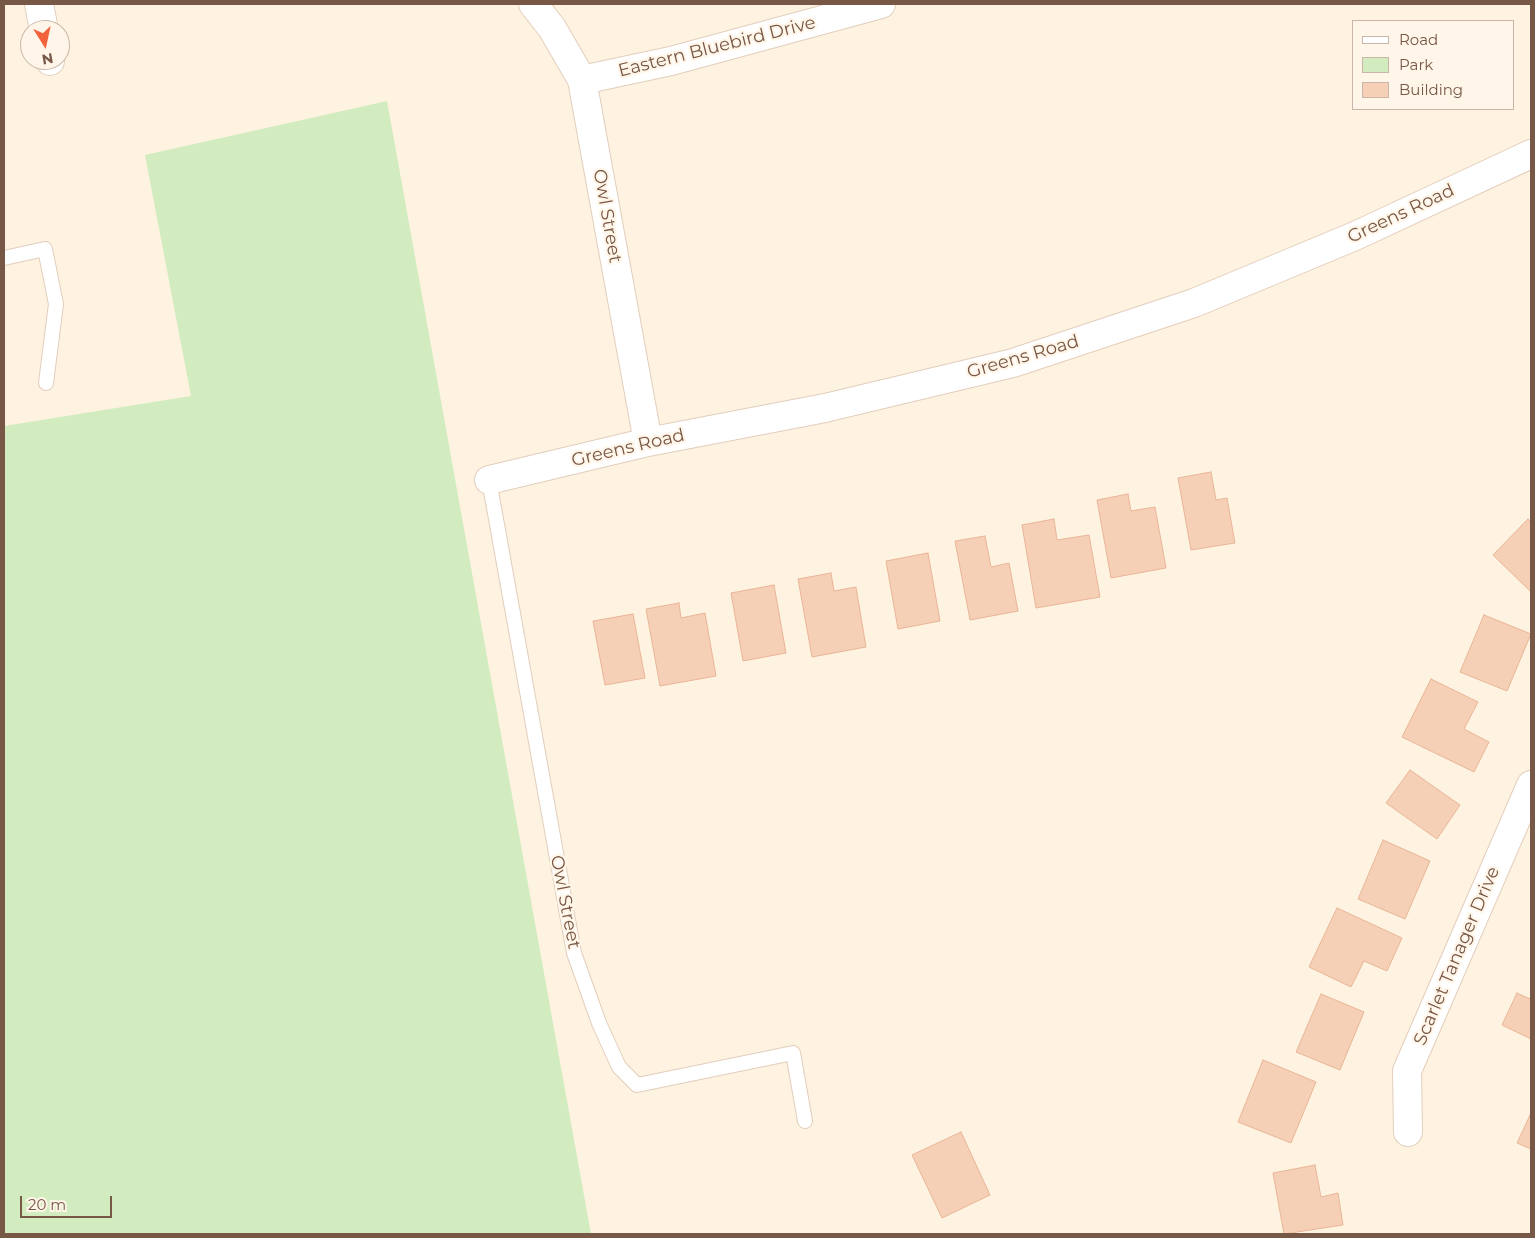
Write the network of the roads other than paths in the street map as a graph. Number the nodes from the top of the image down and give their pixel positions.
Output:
1 (39, 4) edge
2 (533, 4) edge
3 (881, 4) edge
4 (808, 14) edge
5 (42, 20) edge
6 (582, 80) junction
7 (1531, 154) edge
8 (4, 258) edge
9 (46, 383) dead end
10 (648, 442) junction
11 (489, 480) joint
12 (1531, 784) edge
13 (804, 1121) dead end
14 (1408, 1132) dead end

1 - 5 street
2 - 6 street, Owl Street
3 - 4 street, Eastern Bluebird Drive
4 - 6 street, Eastern Bluebird Drive
6 - 10 street, Owl Street
7 - 10 street, Greens Road
8 - 9 lane
10 - 11 street, Greens Road
11 - 13 lane, Owl Street
12 - 14 street, Scarlet Tanager Drive

